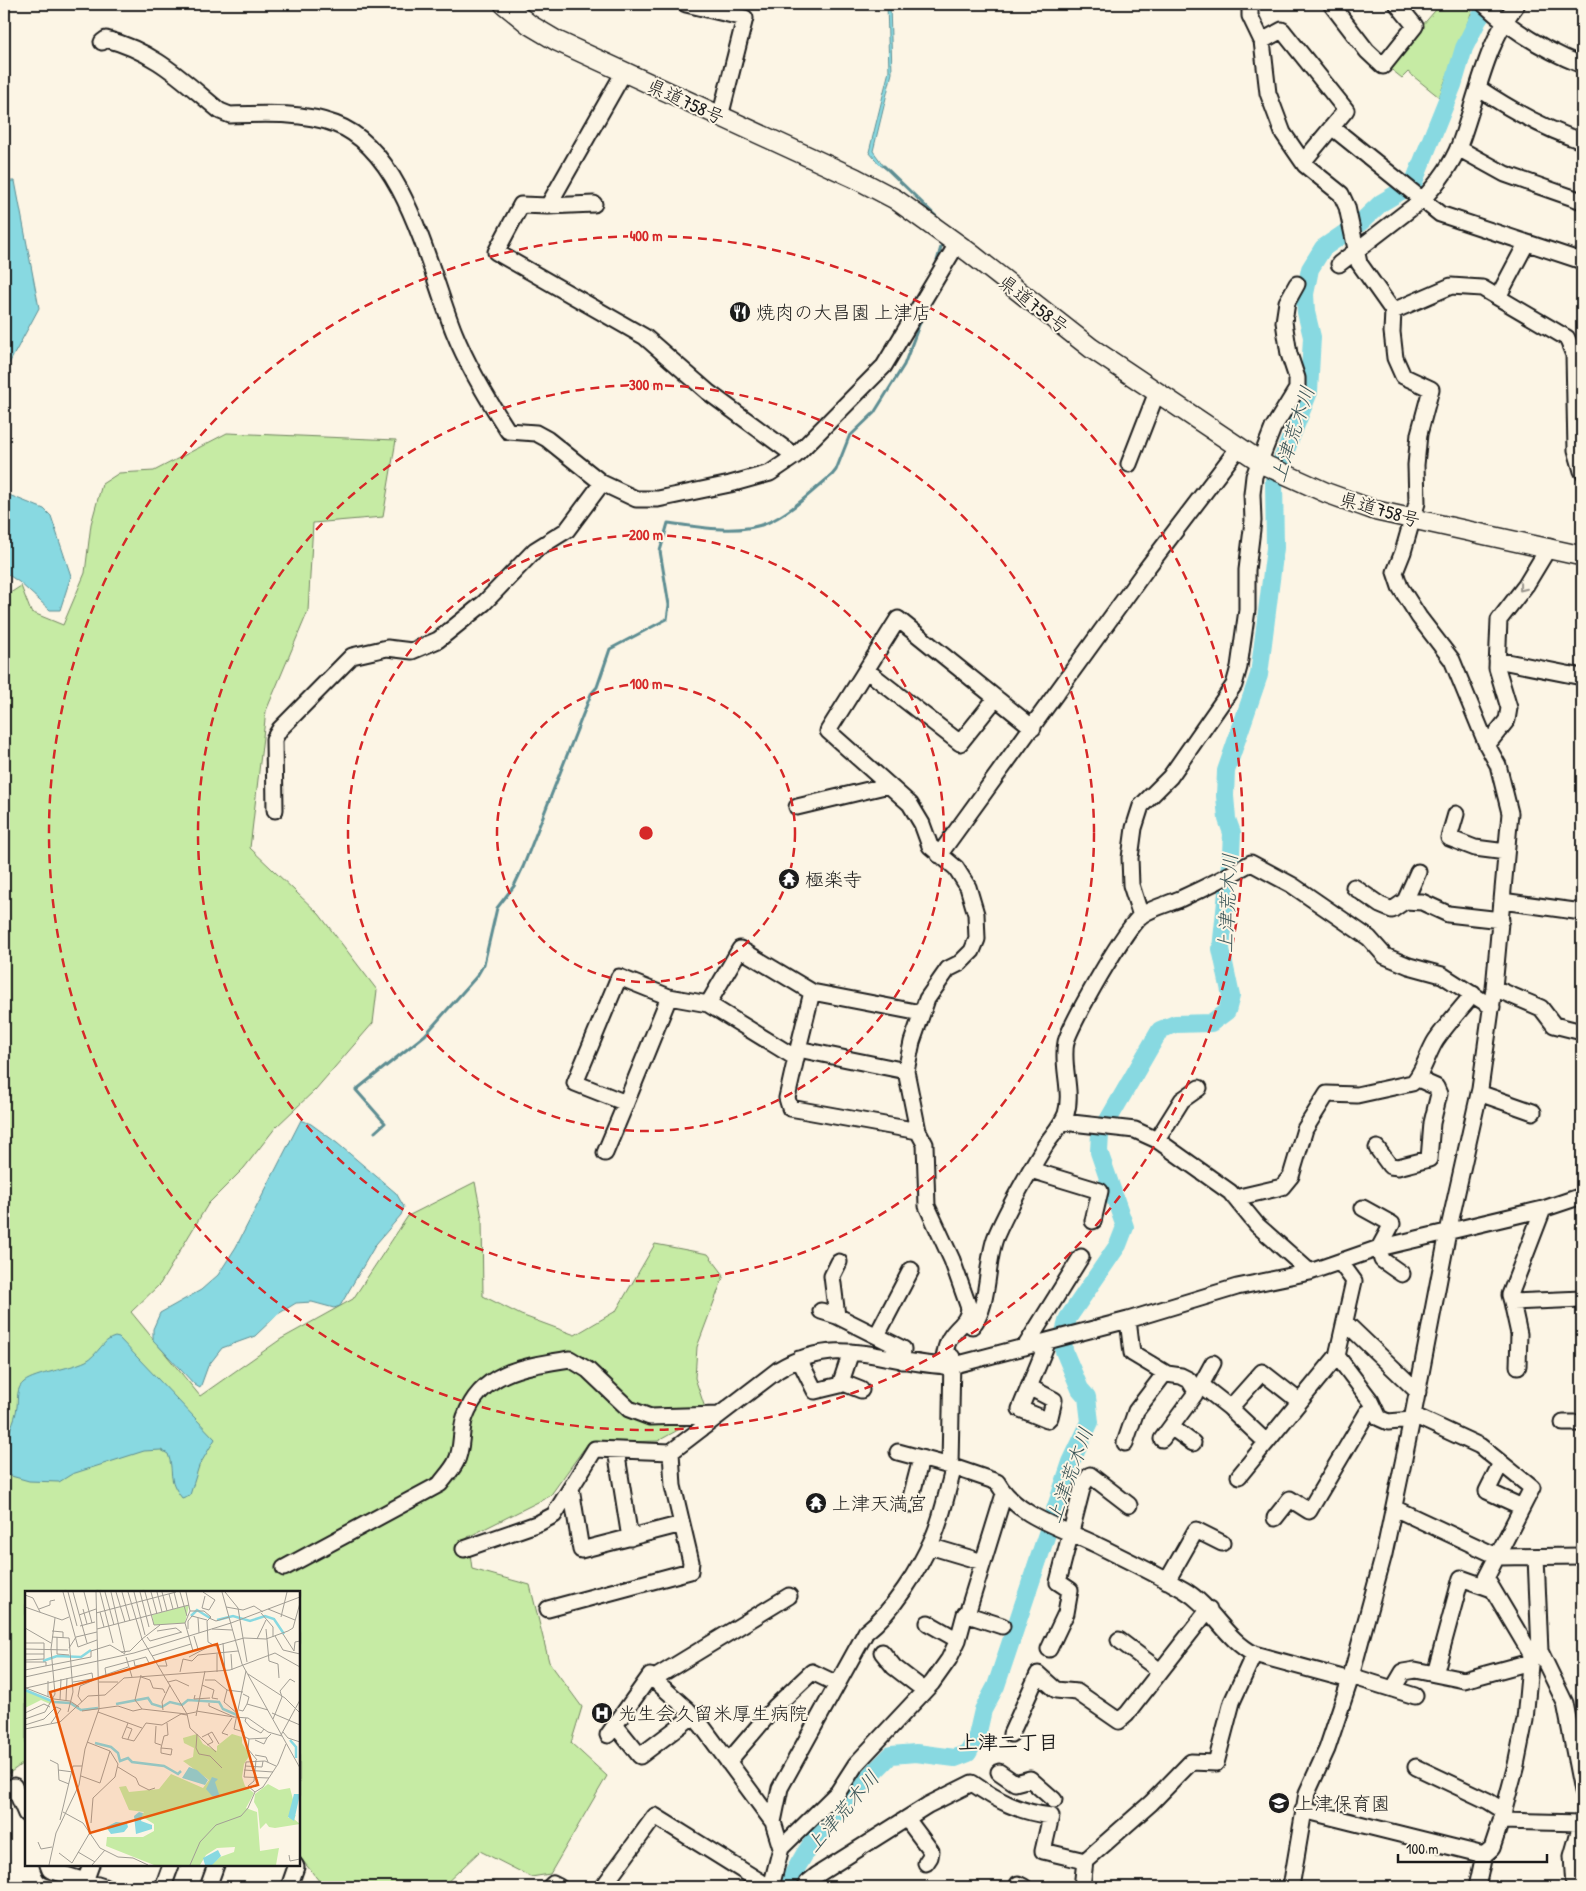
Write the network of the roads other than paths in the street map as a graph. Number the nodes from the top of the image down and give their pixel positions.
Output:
1 (504, 4) edge
2 (688, 4) edge
3 (1250, 4) edge
4 (1331, 4) edge
5 (1396, 4) edge
6 (1484, 4) edge
7 (1518, 4) edge
8 (1503, 22) junction
9 (1262, 41) junction
10 (102, 42) dead end
11 (1582, 66) edge
12 (624, 72) junction
13 (1478, 88) junction
14 (720, 117) junction
15 (1333, 128) junction
16 (1582, 141) edge
17 (1458, 148) junction
18 (1303, 162) junction
19 (1419, 198) junction
20 (1582, 201) edge
21 (594, 204) dead end
22 (548, 206) junction
23 (956, 244) junction
24 (1526, 244) junction
25 (1355, 249) junction
26 (1582, 261) edge
27 (1339, 264) dead end
28 (1297, 284) dead end
29 (1498, 297) junction
30 (1393, 311) junction
31 (1156, 392) junction
32 (1239, 447) junction
33 (795, 456) junction
34 (1263, 463) junction
35 (1128, 464) dead end
36 (1582, 471) edge
37 (602, 482) junction
38 (1412, 520) junction
39 (1549, 547) junction
40 (1582, 556) edge
41 (1497, 660) junction
42 (866, 670) junction
43 (1582, 677) edge
44 (996, 698) junction
45 (1033, 728) junction
46 (1487, 745) junction
47 (890, 785) junction
48 (797, 807) dead end
49 (275, 810) dead end
50 (1456, 814) dead end
51 (1506, 852) junction
52 (939, 855) junction
53 (1418, 872) dead end
54 (1354, 888) dead end
55 (1502, 900) junction
56 (1405, 901) junction
57 (1582, 912) edge
58 (1141, 916) junction
59 (1501, 920) junction
60 (1494, 988) junction
61 (812, 992) junction
62 (1473, 994) junction
63 (668, 997) junction
64 (708, 1004) junction
65 (1492, 1007) junction
66 (921, 1012) junction
67 (1582, 1032) edge
68 (797, 1053) junction
69 (906, 1070) junction
70 (1418, 1079) junction
71 (1199, 1088) dead end
72 (1479, 1093) junction
73 (626, 1103) junction
74 (1533, 1112) dead end
75 (1062, 1122) junction
76 (918, 1131) junction
77 (1157, 1140) junction
78 (1377, 1148) dead end
79 (605, 1153) dead end
80 (1031, 1170) junction
81 (1582, 1196) edge
82 (1235, 1198) junction
83 (1363, 1208) dead end
84 (1543, 1208) junction
85 (1093, 1221) dead end
86 (1448, 1232) junction
87 (1380, 1248) junction
88 (1081, 1257) dead end
89 (839, 1262) dead end
90 (1340, 1262) junction
91 (911, 1270) dead end
92 (1310, 1272) junction
93 (1402, 1274) dead end
94 (1582, 1299) edge
95 (1512, 1302) junction
96 (821, 1311) dead end
97 (837, 1316) junction
98 (1128, 1320) junction
99 (1346, 1323) junction
100 (877, 1335) junction
101 (1048, 1341) junction
102 (1024, 1347) junction
103 (851, 1352) junction
104 (1337, 1356) junction
105 (799, 1359) junction
106 (902, 1360) junction
107 (1213, 1363) dead end
108 (947, 1366) junction
109 (1518, 1366) dead end
110 (1165, 1372) junction
111 (841, 1382) junction
112 (1029, 1387) dead end
113 (1198, 1388) junction
114 (861, 1390) dead end
115 (1418, 1392) junction
116 (1299, 1401) junction
117 (1230, 1408) junction
118 (1375, 1412) junction
119 (719, 1415) junction
120 (1413, 1417) junction
121 (1563, 1423) dead end
122 (1582, 1423) edge
123 (1265, 1441) junction
124 (1125, 1443) dead end
125 (1193, 1443) dead end
126 (616, 1450) junction
127 (671, 1452) junction
128 (898, 1452) dead end
129 (921, 1459) junction
130 (1501, 1463) junction
131 (952, 1467) junction
132 (1239, 1476) dead end
133 (570, 1488) junction
134 (1004, 1494) junction
135 (909, 1505) dead end
136 (1129, 1505) dead end
137 (1522, 1507) junction
138 (1394, 1508) junction
139 (1275, 1518) dead end
140 (682, 1524) junction
141 (1071, 1533) junction
142 (630, 1538) junction
143 (1222, 1543) dead end
144 (929, 1546) junction
145 (464, 1549) dead end
146 (1582, 1556) edge
147 (1499, 1557) junction
148 (1536, 1557) junction
149 (983, 1562) junction
150 (284, 1568) dead end
151 (1167, 1581) junction
152 (1492, 1589) junction
153 (789, 1596) dead end
154 (548, 1608) dead end
155 (1209, 1609) junction
156 (968, 1614) junction
157 (928, 1623) dead end
158 (1002, 1626) dead end
159 (958, 1640) junction
160 (1120, 1640) dead end
161 (1049, 1649) dead end
162 (882, 1652) dead end
163 (1254, 1654) junction
164 (1534, 1656) junction
165 (1160, 1671) junction
166 (1435, 1674) junction
167 (1351, 1678) junction
168 (654, 1679) junction
169 (833, 1682) dead end
170 (1393, 1689) junction
171 (924, 1690) junction
172 (1415, 1696) dead end
173 (693, 1716) junction
174 (1576, 1730) edge
175 (1011, 1734) dead end
176 (728, 1762) junction
177 (1416, 1767) dead end
178 (999, 1772) dead end
179 (1582, 1791) edge
180 (4, 1794) edge
181 (1054, 1800) dead end
182 (1303, 1810) junction
183 (25, 1812) edge
184 (1503, 1816) junction
185 (907, 1819) junction
186 (772, 1822) junction
187 (1582, 1822) edge
188 (781, 1848) junction
189 (1484, 1855) junction
190 (1085, 1861) junction
191 (926, 1863) dead end
192 (48, 1866) edge
193 (91, 1866) edge
194 (171, 1866) edge
195 (216, 1866) edge
196 (296, 1866) edge
197 (84, 1884) edge
198 (104, 1887) edge
199 (163, 1887) edge
200 (208, 1887) edge
201 (289, 1887) edge
202 (550, 1887) edge
203 (560, 1887) edge
204 (603, 1887) edge
205 (770, 1887) edge
206 (806, 1887) edge
207 (1082, 1887) edge
208 (1291, 1887) edge
209 (1477, 1887) edge
210 (1574, 1887) edge

1 - 12 main road, 県道758号
2 - 14 street
3 - 9 street
4 - 5 street
6 - 8 street
7 - 8 street
8 - 11 street
8 - 13 street
9 - 15 street
9 - 18 street
10 - 37 street
12 - 14 main road, 県道758号
12 - 22 street
13 - 16 street
13 - 17 street
14 - 23 main road, 県道758号
15 - 18 street
15 - 19 street
17 - 19 street
17 - 20 street
18 - 25 street
19 - 24 street
19 - 25 street
21 - 22 street
22 - 33 street
23 - 31 main road, 県道758号
23 - 33 street
24 - 26 street
24 - 29 street
25 - 27 street
25 - 30 street
28 - 34 street
29 - 30 street
29 - 36 street
30 - 38 street
31 - 32 main road, 県道758号
31 - 35 street
32 - 34 main road, 県道758号
32 - 45 street
33 - 37 street
34 - 38 main road, 県道758号
34 - 58 street
37 - 49 street
38 - 39 main road, 県道758号
38 - 46 street
39 - 40 main road, 県道758号
39 -> 41 street
41 - 43 street
41 - 46 street
42 - 44 street
42 - 44 street
42 - 47 street
44 - 45 street
45 - 52 street
46 - 51 street
47 - 48 street
47 - 52 street
50 - 51 street
51 - 55 street
52 - 66 street
53 - 56 street
54 - 56 street
55 - 57 street
55 - 59 street
56 - 59 street
58 - 62 street
58 - 75 street
59 - 60 street
60 - 65 street
60 - 67 street
61 - 64 street
61 - 66 street
61 - 68 street
62 - 65 street
62 - 70 street
63 - 64 street
63 - 73 street
63 - 73 street
64 - 68 street
65 - 72 street
66 - 69 street
68 - 69 street
68 - 76 street
69 - 76 street
70 - 78 street
70 - 82 street
71 - 77 street
72 - 74 street
72 - 86 street
73 - 79 street
75 - 77 street
75 - 80 street
76 - 108 street
77 - 82 street
80 - 85 street
80 - 108 street
81 - 84 street
82 - 92 street
83 - 87 street
84 - 86 street
84 - 95 street
86 - 87 street
86 - 115 street
87 - 90 street
87 - 93 street
88 - 102 street
89 - 97 street
90 - 92 street
90 - 99 street
91 - 100 street
92 - 98 street
94 - 95 street
95 - 109 street
96 - 97 street
97 - 100 street
98 - 101 street
98 - 110 street
99 - 104 street
99 - 115 street
100 - 106 street
101 - 102 street
101 - 112 street
102 - 108 street
103 - 105 street
103 - 106 street
103 - 111 street
104 - 116 street
104 - 118 street
105 - 111 street
105 - 119 street
106 - 108 street
107 - 113 street
108 - 131 street
110 - 113 street
110 - 124 street
111 - 114 street
113 - 117 street
113 - 125 street
115 - 120 street
116 - 117 street
116 - 123 street
117 - 123 street
118 - 120 street
118 - 139 street
119 - 127 street
119 - 150 street
120 - 130 street
120 - 138 street
121 - 122 street
123 - 132 street
126 - 127 street
126 - 133 street
126 - 142 street
127 - 140 street
128 - 129 street
129 - 131 street
129 - 135 street
130 - 137 street
130 - 137 street
131 - 134 street
131 - 144 street
133 - 142 street
133 - 145 street
134 - 141 street
134 - 149 street
136 - 141 street
137 - 147 street
138 - 147 street
138 - 167 street
140 - 142 street
140 - 154 street
141 - 151 street
141 - 161 street
143 - 151 street
144 - 149 street
144 - 186 street
146 - 148 street
147 - 148 street
147 - 152 street
148 - 164 street
149 - 156 street
151 - 155 street
152 - 164 street
152 - 166 street
153 - 168 street
155 - 163 street
155 - 165 street
156 - 158 street
156 - 159 street
157 - 159 street
159 - 171 street
160 - 165 street
162 - 171 street
163 - 167 street
163 - 190 street
164 - 166 street
164 - 174 street
164 - 184 street
165 - 175 street
166 - 170 street
167 - 170 street
167 - 182 street
168 - 173 street
168 - 173 street
169 - 176 street
170 - 172 street
171 - 188 street
173 - 176 street
174 - 179 street
176 - 186 street
177 - 184 street
178 - 181 street
180 - 183 street
182 - 189 street
182 - 208 street
184 - 187 street
184 - 189 street
185 - 190 street
185 - 191 street
185 - 206 street
186 - 188 street
187 - 210 street
188 - 205 street
189 - 209 street
190 - 207 street
192 - 197 street
193 - 197 street
194 - 199 street
195 - 200 street
196 - 201 street
197 - 198 street
202 - 203 street
204 - 205 street

